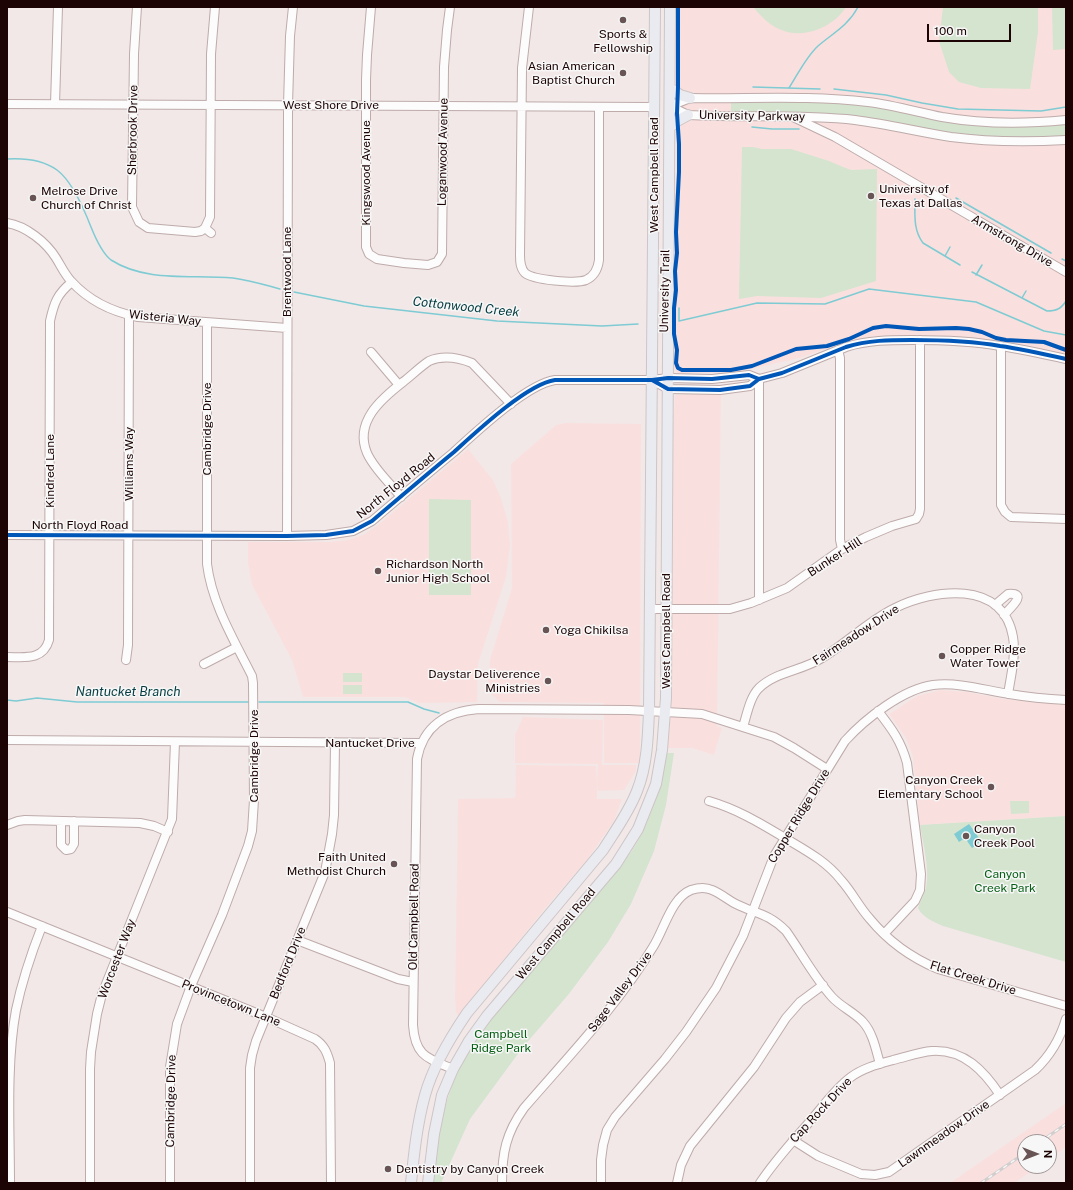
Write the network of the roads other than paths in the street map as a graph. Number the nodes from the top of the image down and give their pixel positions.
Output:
1 (58, 7) edge
2 (137, 7) edge
3 (215, 7) edge
4 (293, 7) edge
5 (371, 7) edge
6 (450, 7) edge
7 (529, 7) edge
8 (655, 7) edge
9 (670, 7) edge
10 (654, 84) junction
11 (670, 88) junction
12 (663, 98) junction
13 (690, 98) junction
14 (7, 104) edge
15 (55, 104) junction
16 (133, 105) junction
17 (210, 105) junction
18 (288, 105) junction
19 (366, 106) junction
20 (444, 106) junction
21 (522, 106) junction
22 (670, 106) junction
23 (599, 107) junction
24 (656, 114) junction
25 (688, 115) junction
26 (791, 116) junction
27 (1066, 120) edge
28 (670, 127) junction
29 (1066, 140) edge
30 (7, 223) edge
31 (404, 263) joint
32 (1066, 272) edge
33 (72, 282) junction
34 (129, 315) junction
35 (207, 323) junction
36 (287, 328) junction
37 (920, 340) junction
38 (1001, 346) junction
39 (838, 350) junction
40 (371, 352) dead end
41 (1066, 359) edge
42 (668, 378) junction
43 (759, 379) junction
44 (652, 380) junction
45 (399, 385) junction
46 (668, 389) junction
47 (511, 404) junction
48 (650, 469) junction
49 (667, 469) junction
50 (401, 497) junction
51 (1066, 519) edge
52 (7, 535) edge
53 (49, 536) junction
54 (128, 536) junction
55 (207, 536) junction
56 (287, 536) junction
57 (842, 549) junction
58 (759, 600) junction
59 (995, 605) junction
60 (649, 609) junction
61 (666, 609) junction
62 (1004, 615) junction
63 (237, 647) junction
64 (7, 657) edge
65 (126, 660) dead end
66 (204, 664) dead end
67 (1008, 694) junction
68 (1066, 700) edge
69 (649, 711) junction
70 (878, 711) junction
71 (665, 712) junction
72 (743, 727) junction
73 (7, 740) edge
74 (174, 742) junction
75 (254, 743) junction
76 (335, 743) junction
77 (420, 743) junction
78 (827, 769) junction
79 (709, 801) dead end
80 (622, 820) junction
81 (61, 821) junction
82 (74, 821) junction
83 (7, 825) edge
84 (639, 828) junction
85 (168, 832) junction
86 (784, 838) junction
87 (754, 910) junction
88 (7, 912) edge
89 (42, 926) junction
90 (884, 934) junction
91 (297, 940) junction
92 (525, 944) junction
93 (538, 956) junction
94 (118, 957) junction
95 (413, 982) junction
96 (823, 985) junction
97 (191, 986) junction
98 (1066, 1006) edge
99 (266, 1017) junction
100 (1066, 1019) edge
101 (438, 1063) junction
102 (880, 1064) junction
103 (453, 1069) junction
104 (1000, 1095) junction
105 (793, 1140) junction
106 (10, 1183) edge
107 (90, 1183) edge
108 (170, 1183) edge
109 (250, 1183) edge
110 (331, 1183) edge
111 (411, 1183) edge
112 (428, 1183) edge
113 (502, 1183) edge
114 (601, 1183) edge
115 (677, 1183) edge
116 (760, 1183) edge

1 - 15 street
2 - 16 street, Sherbrook Drive
3 - 17 street
4 - 18 street, Brentwood Lane
5 - 19 street, Kingswood Avenue
6 - 20 street, Loganwood Avenue
7 - 21 street
8 - 10 main road, West Campbell Road
9 - 11 main road, West Campbell Road
10 - 12 main road
10 - 24 main road, West Campbell Road
11 - 12 main road
11 - 13 main road
11 - 22 main road, West Campbell Road
12 - 22 main road
12 - 24 main road
13 - 22 street, University Parkway
13 - 27 street, University Parkway
14 - 15 street, West Shore Drive
15 - 16 street, West Shore Drive
16 - 17 street, West Shore Drive
16 - 17 street, Sherbrook Drive
17 - 18 street, West Shore Drive
18 - 19 street, West Shore Drive
18 - 36 street, Brentwood Lane
19 - 20 street, West Shore Drive
19 - 31 street, Kingswood Avenue
20 - 21 street, West Shore Drive
20 - 31 street, Loganwood Avenue
21 - 23 street, West Shore Drive
21 - 23 street
22 - 24 main road
22 - 25 street, University Parkway
22 - 28 main road, West Campbell Road
23 - 24 street, West Shore Drive
24 - 28 main road
24 - 44 main road, West Campbell Road
25 - 26 street, University Parkway
25 - 28 main road
26 - 29 street, University Parkway
26 - 32 street, Armstrong Drive
28 - 42 main road, West Campbell Road
30 - 33 street, Wisteria Way
33 - 34 street, Wisteria Way
33 - 53 street, Kindred Lane
34 - 35 street, Wisteria Way
34 - 54 street, Williams Way
35 - 36 street, Wisteria Way
35 - 55 street, Cambridge Drive
36 - 56 street, Brentwood Lane
37 - 38 street, North Floyd Road
37 - 39 street, North Floyd Road
37 - 57 street, Bunker Hill
38 - 41 street, North Floyd Road
38 - 51 street
39 - 43 street, North Floyd Road
39 - 57 street
40 - 45 street
42 - 43 street, North Floyd Road
42 - 44 street, North Floyd Road
42 - 46 main road, West Campbell Road
43 - 46 street, North Floyd Road
43 - 58 street
44 - 46 street, North Floyd Road
44 - 47 street, North Floyd Road
44 - 48 main road, West Campbell Road
45 - 47 street
45 - 50 street
46 - 49 main road, West Campbell Road
47 - 50 street, North Floyd Road
48 - 49 main road
48 - 60 main road, West Campbell Road
49 - 61 main road, West Campbell Road
50 - 56 street, North Floyd Road
52 - 53 street, North Floyd Road
53 - 54 street, North Floyd Road
53 - 64 street, Kindred Lane
54 - 55 street, North Floyd Road
54 - 65 street, Williams Way
55 - 56 street, North Floyd Road
55 - 63 street, Cambridge Drive
57 - 58 street, Bunker Hill
58 - 61 street, Bunker Hill
59 - 62 street, Fairmeadow Drive
59 - 62 street
59 - 72 street, Fairmeadow Drive
60 - 61 street, Bunker Hill
60 - 69 main road, West Campbell Road
61 - 71 main road, West Campbell Road
62 - 67 street, Fairmeadow Drive
63 - 66 street
63 - 75 street, Cambridge Drive
67 - 68 street, Copper Ridge Drive
67 - 70 street, Copper Ridge Drive
69 - 71 street, Nantucket Drive
69 - 77 street, Nantucket Drive
69 - 80 main road, West Campbell Road
70 - 78 street, Copper Ridge Drive
70 - 90 street
71 - 72 street, Nantucket Drive
71 - 84 main road, West Campbell Road
72 - 78 street, Nantucket Drive
73 - 74 street, Nantucket Drive
74 - 75 street, Nantucket Drive
74 - 85 street, Worcester Way
75 - 76 street, Nantucket Drive
75 - 97 street, Cambridge Drive
76 - 77 street, Nantucket Drive
76 - 91 street, Bedford Drive
77 - 95 street, Old Campbell Road
78 - 86 street, Copper Ridge Drive
79 - 86 street, Flat Creek Drive
80 - 84 main road
80 - 92 main road, West Campbell Road
81 - 82 street
81 - 82 street
81 - 83 street
82 - 85 street
84 - 93 main road, West Campbell Road
85 - 94 street, Worcester Way
86 - 87 street, Copper Ridge Drive
86 - 90 street, Flat Creek Drive
87 - 96 street, Sage Valley Drive
87 - 113 street, Sage Valley Drive
87 - 114 street, Copper Ridge Drive
88 - 89 street, Provincetown Lane
89 - 94 street, Provincetown Lane
89 - 106 street
90 - 98 street, Flat Creek Drive
91 - 95 street
91 - 99 street, Bedford Drive
92 - 93 main road
92 - 101 main road, West Campbell Road
93 - 103 main road, West Campbell Road
94 - 97 street, Provincetown Lane
94 - 107 street, Worcester Way
95 - 101 street, Old Campbell Road
96 - 102 street, Sage Valley Drive
96 - 115 street
97 - 99 street, Provincetown Lane
97 - 108 street, Cambridge Drive
99 - 109 street, Bedford Drive
99 - 110 street, Provincetown Lane
100 - 104 street, Lawnmeadow Drive
101 - 103 street, Old Campbell Road
101 - 111 main road, West Campbell Road
102 - 104 street, Cap Rock Drive
102 - 105 street, Cap Rock Drive
103 - 112 main road, West Campbell Road
104 - 105 street, Lawnmeadow Drive
105 - 116 street, Cap Rock Drive

